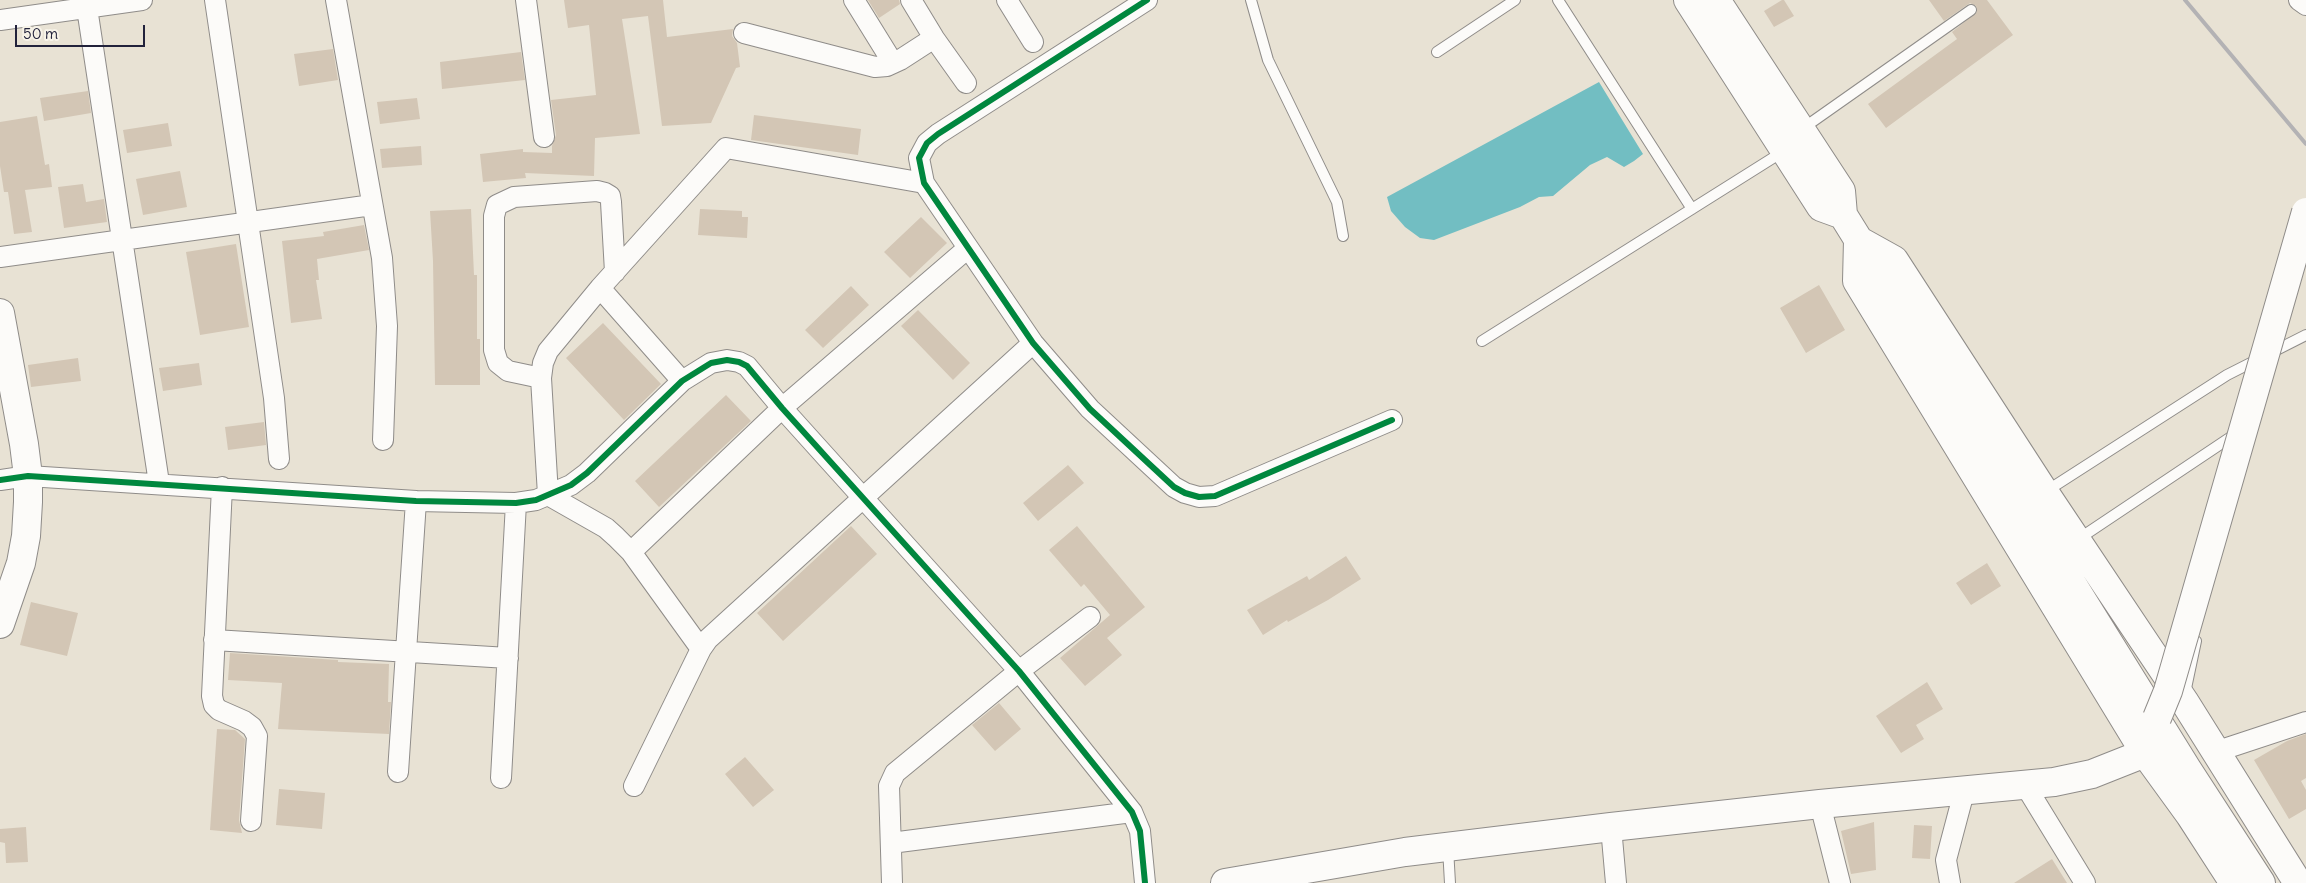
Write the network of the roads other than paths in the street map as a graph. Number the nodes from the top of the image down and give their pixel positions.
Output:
1 (142, 0) edge
2 (215, 0) edge
3 (336, 0) edge
4 (526, 0) edge
5 (854, 0) edge
6 (911, 0) edge
7 (1007, 0) edge
8 (1147, 0) edge
9 (1251, 0) edge
10 (1515, 0) edge
11 (1558, 0) edge
12 (1688, 0) edge
13 (1716, 0) edge
14 (2299, 0) edge
15 (2306, 4) edge
16 (87, 8) junction
17 (1971, 10) dead end
18 (0, 20) edge
19 (744, 33) dead end
20 (934, 38) junction
21 (1033, 42) dead end
22 (1437, 52) dead end
23 (894, 63) junction
24 (966, 83) dead end
25 (544, 137) dead end
26 (1793, 140) junction
27 (924, 183) junction
28 (372, 205) junction
29 (1692, 209) junction
30 (2306, 212) edge
31 (248, 222) junction
32 (1343, 236) dead end
33 (123, 240) junction
34 (1858, 240) junction
35 (968, 248) junction
36 (0, 256) edge
37 (615, 272) junction
38 (600, 288) junction
39 (0, 313) edge
40 (2306, 335) edge
41 (1482, 341) dead end
42 (1033, 343) junction
43 (3, 354) edge
44 (2252, 361) junction
45 (541, 378) junction
46 (682, 381) junction
47 (782, 408) junction
48 (1392, 420) dead end
49 (2238, 432) junction
50 (383, 440) dead end
51 (279, 458) dead end
52 (28, 476) junction
53 (0, 480) edge
54 (159, 484) junction
55 (222, 488) junction
56 (2044, 493) junction
57 (548, 495) junction
58 (862, 497) junction
59 (416, 501) junction
60 (516, 503) junction
61 (2076, 540) junction
62 (631, 552) junction
63 (2201, 615) dead end
64 (1090, 617) dead end
65 (0, 624) edge
66 (2197, 634) dead end
67 (214, 640) junction
68 (701, 649) junction
69 (406, 652) junction
70 (508, 658) junction
71 (1019, 671) junction
72 (2184, 701) junction
73 (2157, 718) junction
74 (2306, 722) edge
75 (2215, 752) junction
76 (2145, 754) junction
77 (398, 772) dead end
78 (501, 778) dead end
79 (2026, 785) junction
80 (634, 786) dead end
81 (1964, 792) junction
82 (1820, 804) junction
83 (1132, 812) junction
84 (251, 821) dead end
85 (1612, 827) junction
86 (891, 844) junction
87 (1448, 847) junction
88 (892, 876) edge
89 (2299, 876) edge
90 (1145, 883) edge
91 (1225, 883) edge
92 (1450, 883) edge
93 (1616, 883) edge
94 (1840, 883) edge
95 (1950, 883) edge
96 (2085, 883) edge
97 (2234, 883) edge
98 (2261, 883) edge

1 - 16 street
2 - 31 street
3 - 28 street
4 - 25 street
5 - 23 street
6 - 20 street
7 - 21 street
8 - 27 street
9 - 32 lane
10 - 22 lane
11 - 29 lane
12 - 26 main road
13 - 26 main road
14 - 15 street
16 - 18 street
16 - 33 street
17 - 26 lane
19 - 23 street
20 - 23 street
20 - 24 street
26 - 29 lane
26 - 34 main road
27 - 35 street
27 - 37 street
28 - 31 street
28 - 50 street
29 - 41 lane
30 - 73 main road, bridge
31 - 33 street
31 - 51 street
33 - 36 street
33 - 54 street
34 - 56 main road
34 - 73 main road
34 - 76 main road
35 - 42 street
35 - 47 street
37 - 38 street
37 - 45 street
38 - 45 street
38 - 46 street
39 - 43 main road
40 - 44 lane
42 - 48 street
42 - 58 street
43 - 52 main road
44 - 49 lane
44 - 56 lane
45 - 57 street
46 - 47 street
46 - 57 street
47 - 58 street
47 - 62 street
49 - 61 lane
49 - 63 lane
52 - 53 street
52 - 54 street
52 - 65 main road
54 - 55 street
55 - 59 street
55 - 67 street
56 - 61 main road
57 - 60 street
57 - 62 street
58 - 68 street
58 - 71 street
59 - 60 street
59 - 69 street
60 - 70 street
61 - 72 main road
62 - 68 street
64 - 71 street
66 - 72 lane
67 - 69 street
67 - 84 street
68 - 80 street
69 - 70 street
69 - 77 street
70 - 78 street
71 - 83 street
71 - 86 street
72 - 75 main road
73 - 98 main road
74 - 75 street
75 - 89 main road
76 - 79 main road
76 - 97 main road
79 - 81 main road
79 - 96 street
81 - 82 main road
81 - 95 street
82 - 85 main road
82 - 94 street
83 - 86 street
83 - 90 street
85 - 87 main road
85 - 93 street
86 - 88 street
87 - 91 main road
87 - 92 lane

